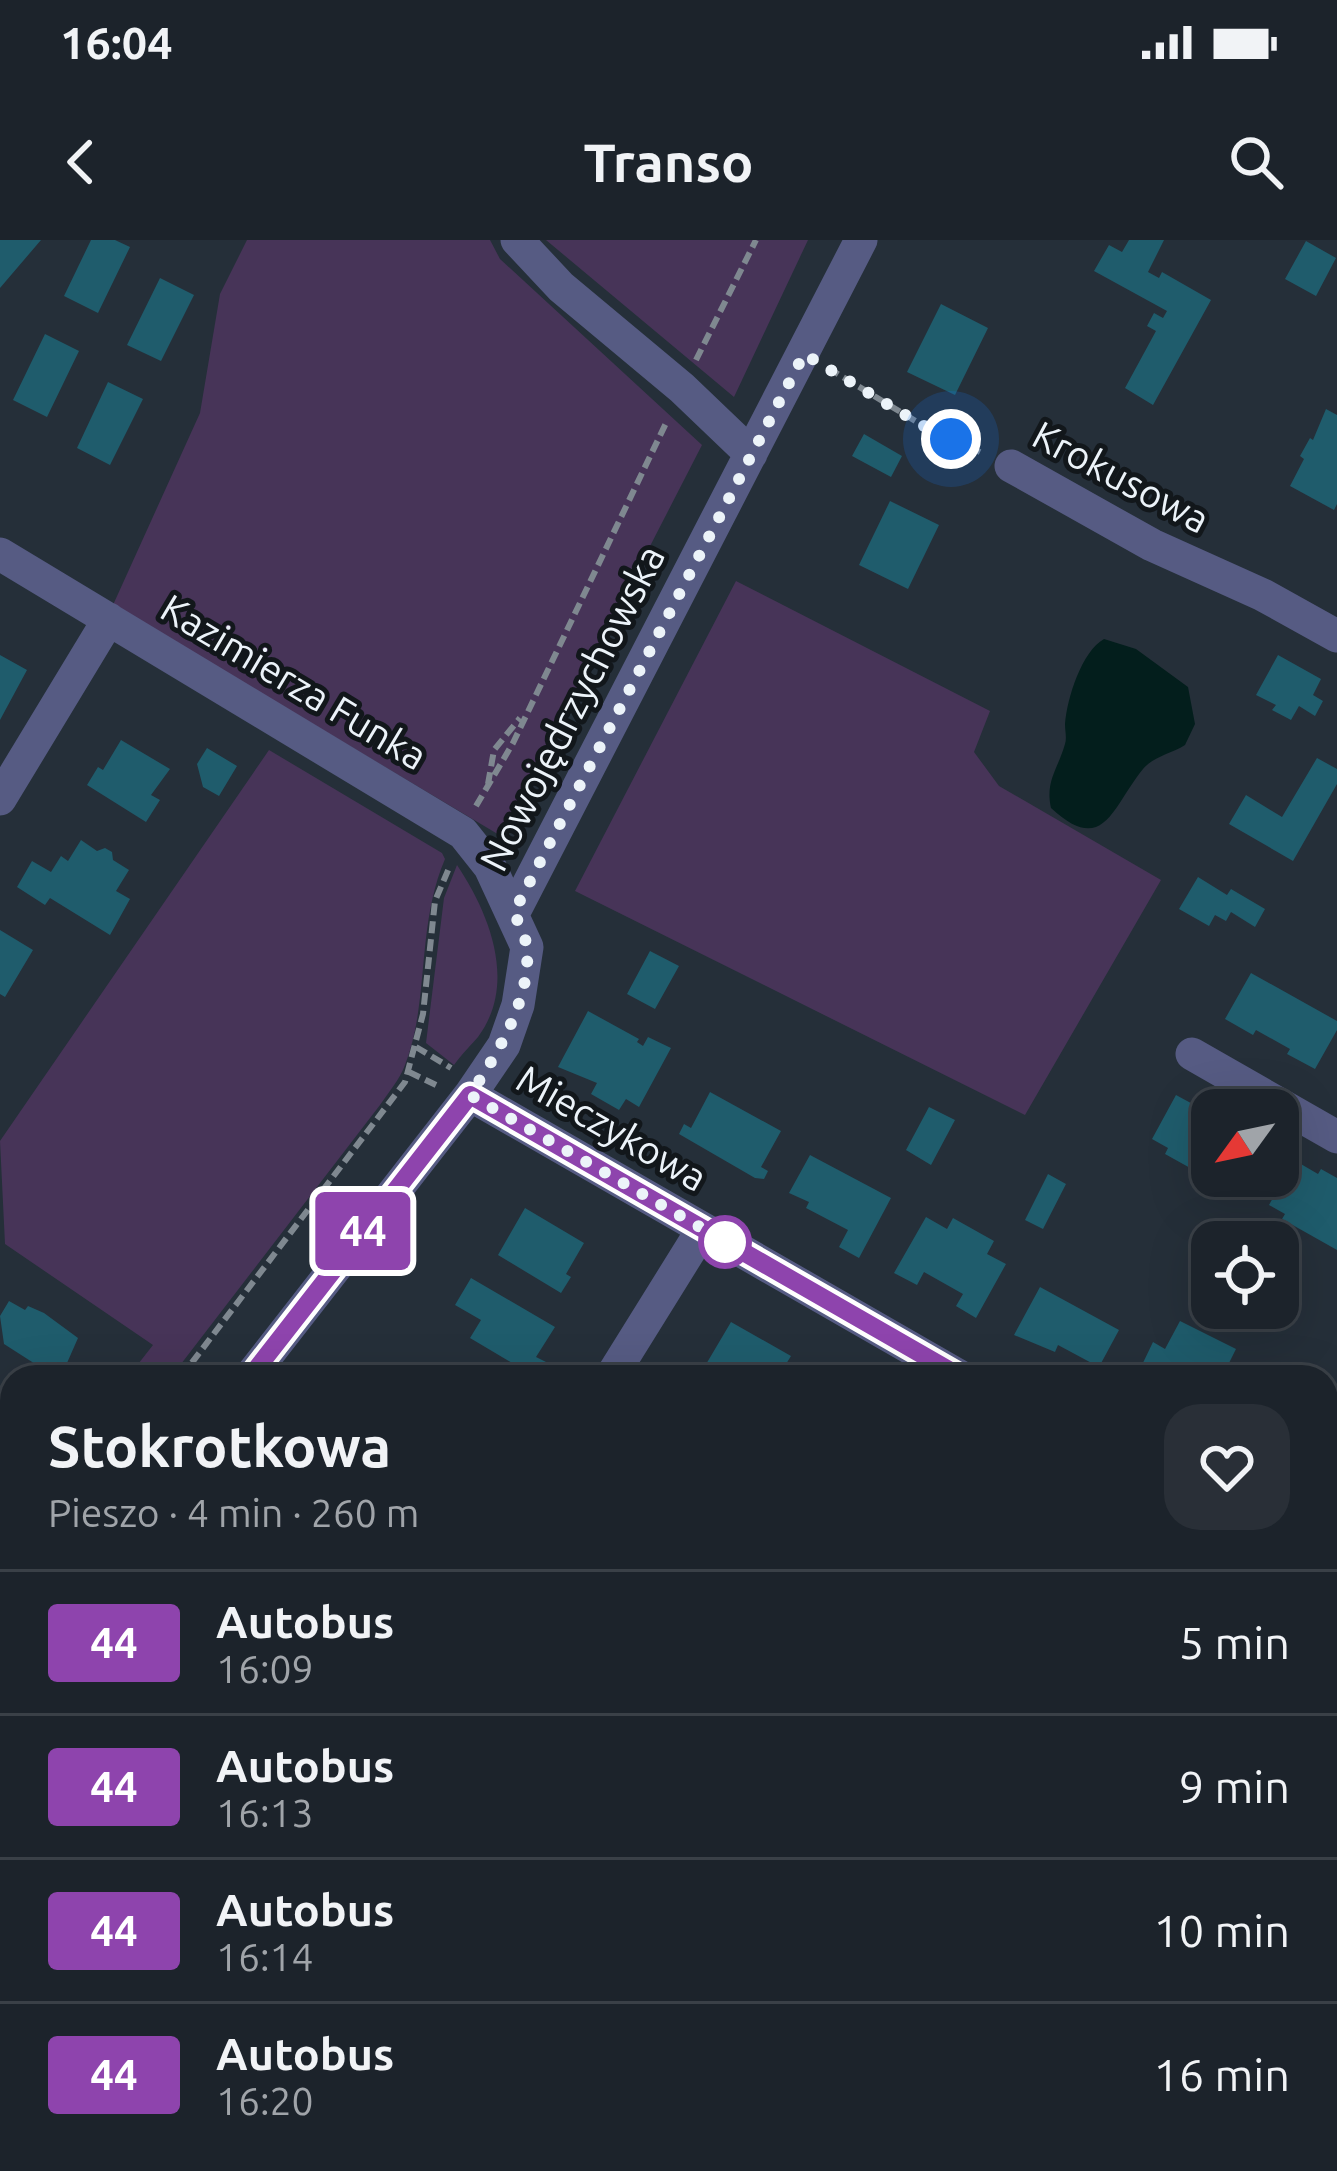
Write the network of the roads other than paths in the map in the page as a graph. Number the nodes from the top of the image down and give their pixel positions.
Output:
1 (517, 240) edge
2 (861, 240) edge
3 (752, 454) junction
4 (1011, 466) road end
5 (0, 554) edge
6 (109, 619) junction
7 (1337, 637) edge
8 (0, 799) edge
9 (514, 912) junction
10 (1192, 1054) dead end
11 (470, 1095) junction
12 (1337, 1137) edge
13 (703, 1229) junction
14 (259, 1365) edge
15 (618, 1365) edge
16 (941, 1365) edge

1 - 3 street
2 - 3 street, Nowojędrzychowska
3 - 9 street, Nowojędrzychowska
4 - 7 street, Krokusowa
5 - 6 street, Kazimierza Funka
6 - 8 street
6 - 9 street, Kazimierza Funka
9 - 11 street, Nowojędrzychowska
10 - 12 street
11 - 13 street, Mieczykowa
11 - 14 street, Nowojędrzychowska
13 - 15 street
13 - 16 street, Mieczykowa

